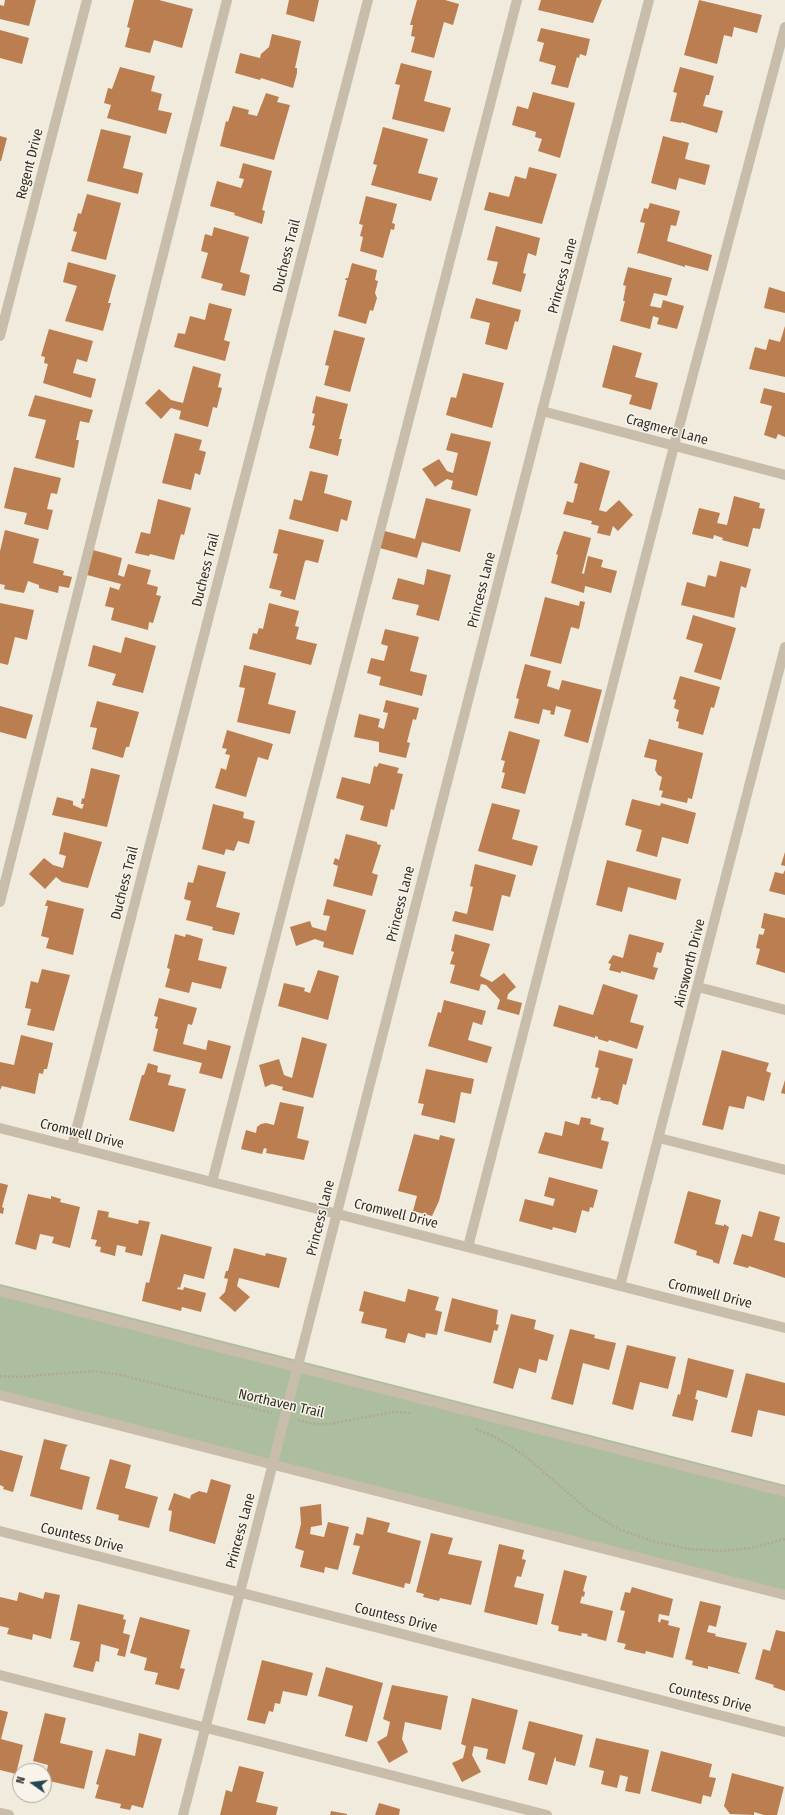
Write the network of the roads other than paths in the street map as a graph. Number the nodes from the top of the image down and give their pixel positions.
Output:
1 (87, 0) edge
2 (227, 0) edge
3 (368, 0) edge
4 (517, 0) edge
5 (649, 0) edge
6 (785, 27) edge
7 (0, 336) edge
8 (542, 411) junction
9 (674, 446) junction
10 (785, 475) edge
11 (785, 647) edge
12 (0, 902) edge
13 (698, 986) junction
14 (785, 1010) edge
15 (0, 1128) edge
16 (659, 1138) junction
17 (72, 1146) junction
18 (785, 1170) edge
19 (212, 1182) junction
20 (336, 1214) junction
21 (468, 1247) junction
22 (620, 1286) junction
23 (0, 1290) edge
24 (785, 1328) edge
25 (297, 1368) junction
26 (0, 1395) edge
27 (273, 1464) junction
28 (785, 1492) edge
29 (0, 1531) edge
30 (239, 1592) junction
31 (785, 1595) edge
32 (0, 1674) edge
33 (205, 1728) junction
34 (785, 1732) edge
35 (0, 1813) edge
36 (9, 1815) edge
37 (183, 1815) edge
38 (546, 1815) edge

1 - 7 street, Regent Drive
2 - 12 street
3 - 17 street, Duchess Trail
4 - 19 street
5 - 8 street, Princess Lane
6 - 9 street
8 - 9 street, Cragmere Lane
8 - 20 street, Princess Lane
9 - 10 street, Cragmere Lane
9 - 21 street
11 - 13 street, Ainsworth Drive
13 - 14 street
13 - 16 street, Ainsworth Drive
15 - 17 street, Cromwell Drive
16 - 18 street
16 - 22 street, Ainsworth Drive
17 - 19 street, Cromwell Drive
19 - 20 street, Cromwell Drive
20 - 21 street, Cromwell Drive
20 - 25 street, Princess Lane
21 - 22 street, Cromwell Drive
22 - 24 street, Cromwell Drive
23 - 25 street
25 - 27 street, Princess Lane
25 - 28 street
26 - 27 street
27 - 30 street, Princess Lane
27 - 31 street
29 - 30 street, Countess Drive
30 - 33 street, Princess Lane
30 - 34 street, Countess Drive
32 - 33 street
33 - 37 street, Princess Lane
33 - 38 street
35 - 36 street

